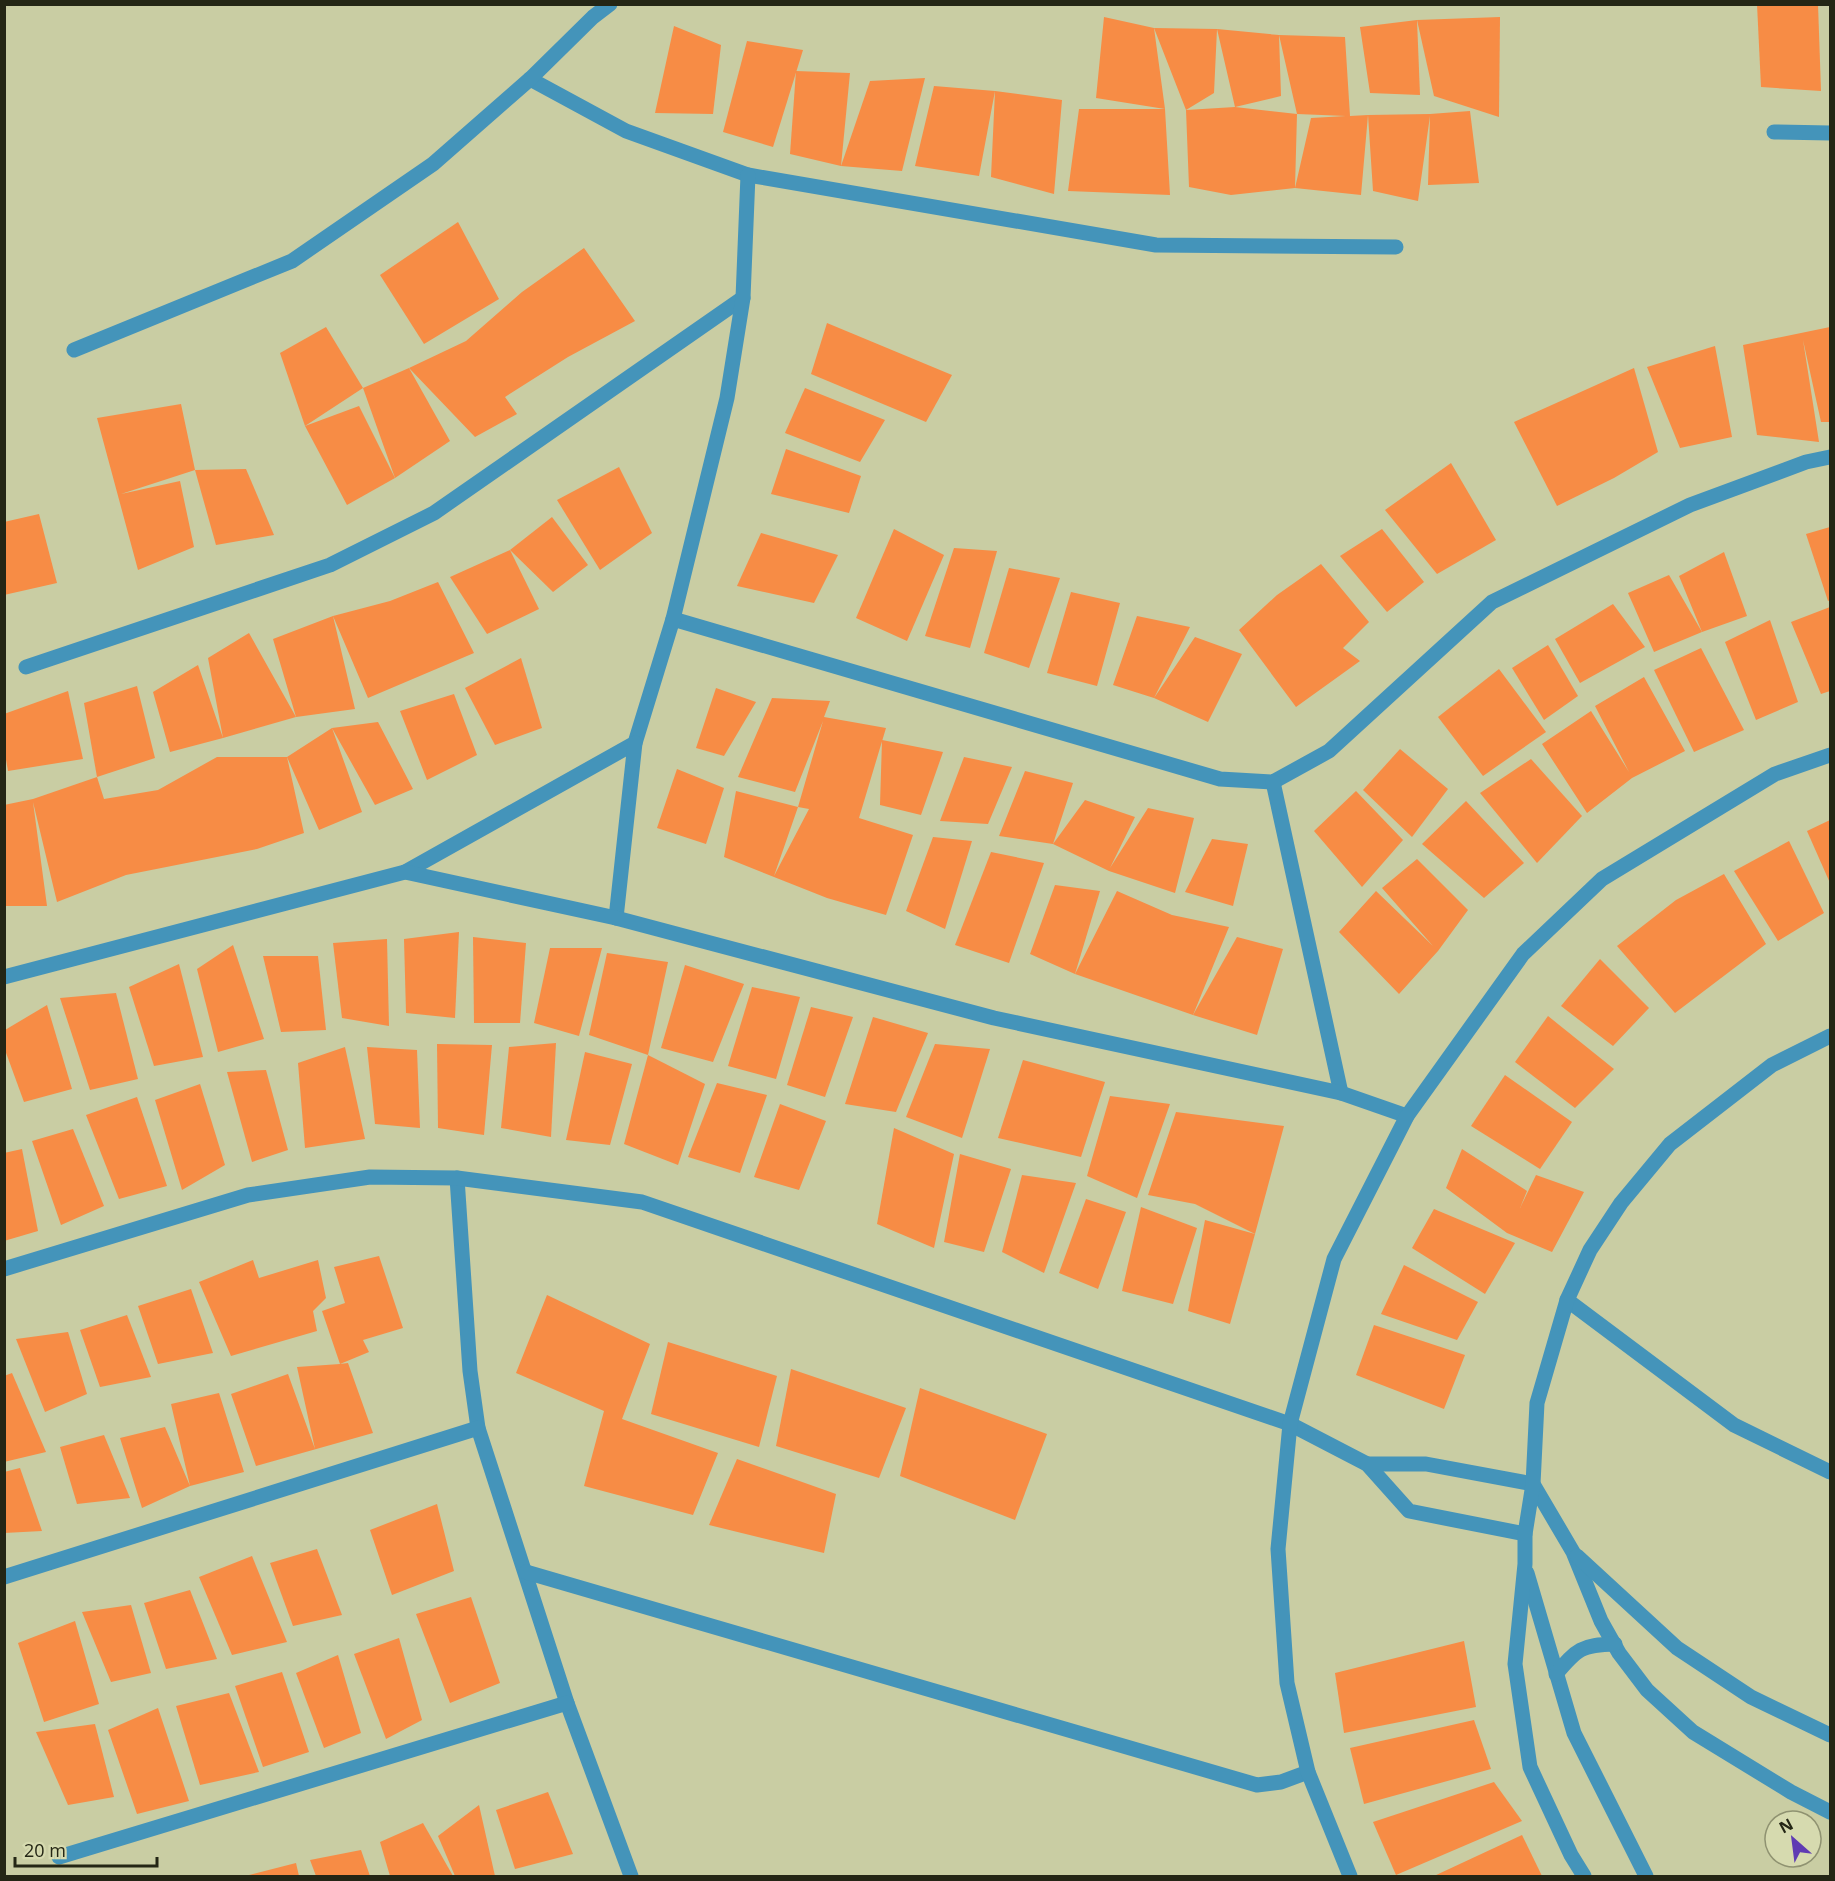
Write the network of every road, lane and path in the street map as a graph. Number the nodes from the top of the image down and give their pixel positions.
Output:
1 (610, 4) edge
2 (530, 79) junction
3 (1774, 132) dead end
4 (1830, 133) edge
5 (748, 176) junction
6 (1396, 247) dead end
7 (743, 298) junction
8 (74, 350) dead end
9 (1830, 457) edge
10 (674, 619) junction
11 (26, 667) dead end
12 (635, 743) junction
13 (1830, 755) edge
14 (1273, 782) junction
15 (405, 872) junction
16 (616, 918) junction
17 (4, 977) edge
18 (1830, 1036) edge
19 (1341, 1093) junction
20 (1407, 1116) junction
21 (457, 1178) junction
22 (4, 1269) edge
23 (1567, 1300) junction
24 (1290, 1424) junction
25 (478, 1428) junction
26 (1367, 1464) junction
27 (1830, 1472) edge
28 (1533, 1484) junction
29 (1525, 1534) junction
30 (1573, 1552) junction
31 (1525, 1564) junction
32 (526, 1572) junction
33 (4, 1577) edge
34 (1615, 1644) junction
35 (1556, 1674) junction
36 (567, 1703) junction
37 (1830, 1735) edge
38 (1308, 1772) junction
39 (1830, 1812) edge
40 (59, 1857) dead end
41 (632, 1876) edge
42 (1350, 1876) edge
43 (1584, 1876) edge
44 (1646, 1876) edge

1 - 2 street
2 - 5 street
2 - 8 street
3 - 4 street
5 - 6 street
5 - 7 street
7 - 10 street
7 - 11 street
9 - 14 street
10 - 12 street
10 - 14 street
12 - 15 street
12 - 16 street
13 - 20 street
14 - 19 street
15 - 16 street
15 - 17 street
16 - 19 street
18 - 23 street
19 - 20 street
20 - 24 street
21 - 22 street
21 - 24 street
21 - 25 street
23 - 27 street
23 - 28 street
24 - 26 street
24 - 38 street
25 - 32 street
25 - 33 street
26 - 28 street
26 - 29 street
28 - 29 street
28 - 30 street
29 - 31 street
30 - 34 street
30 - 37 street
31 - 35 street
31 - 43 street
32 - 36 street
32 - 38 street
34 - 35 street
34 - 39 street
35 - 44 street
36 - 40 street
36 - 41 street
38 - 42 street

